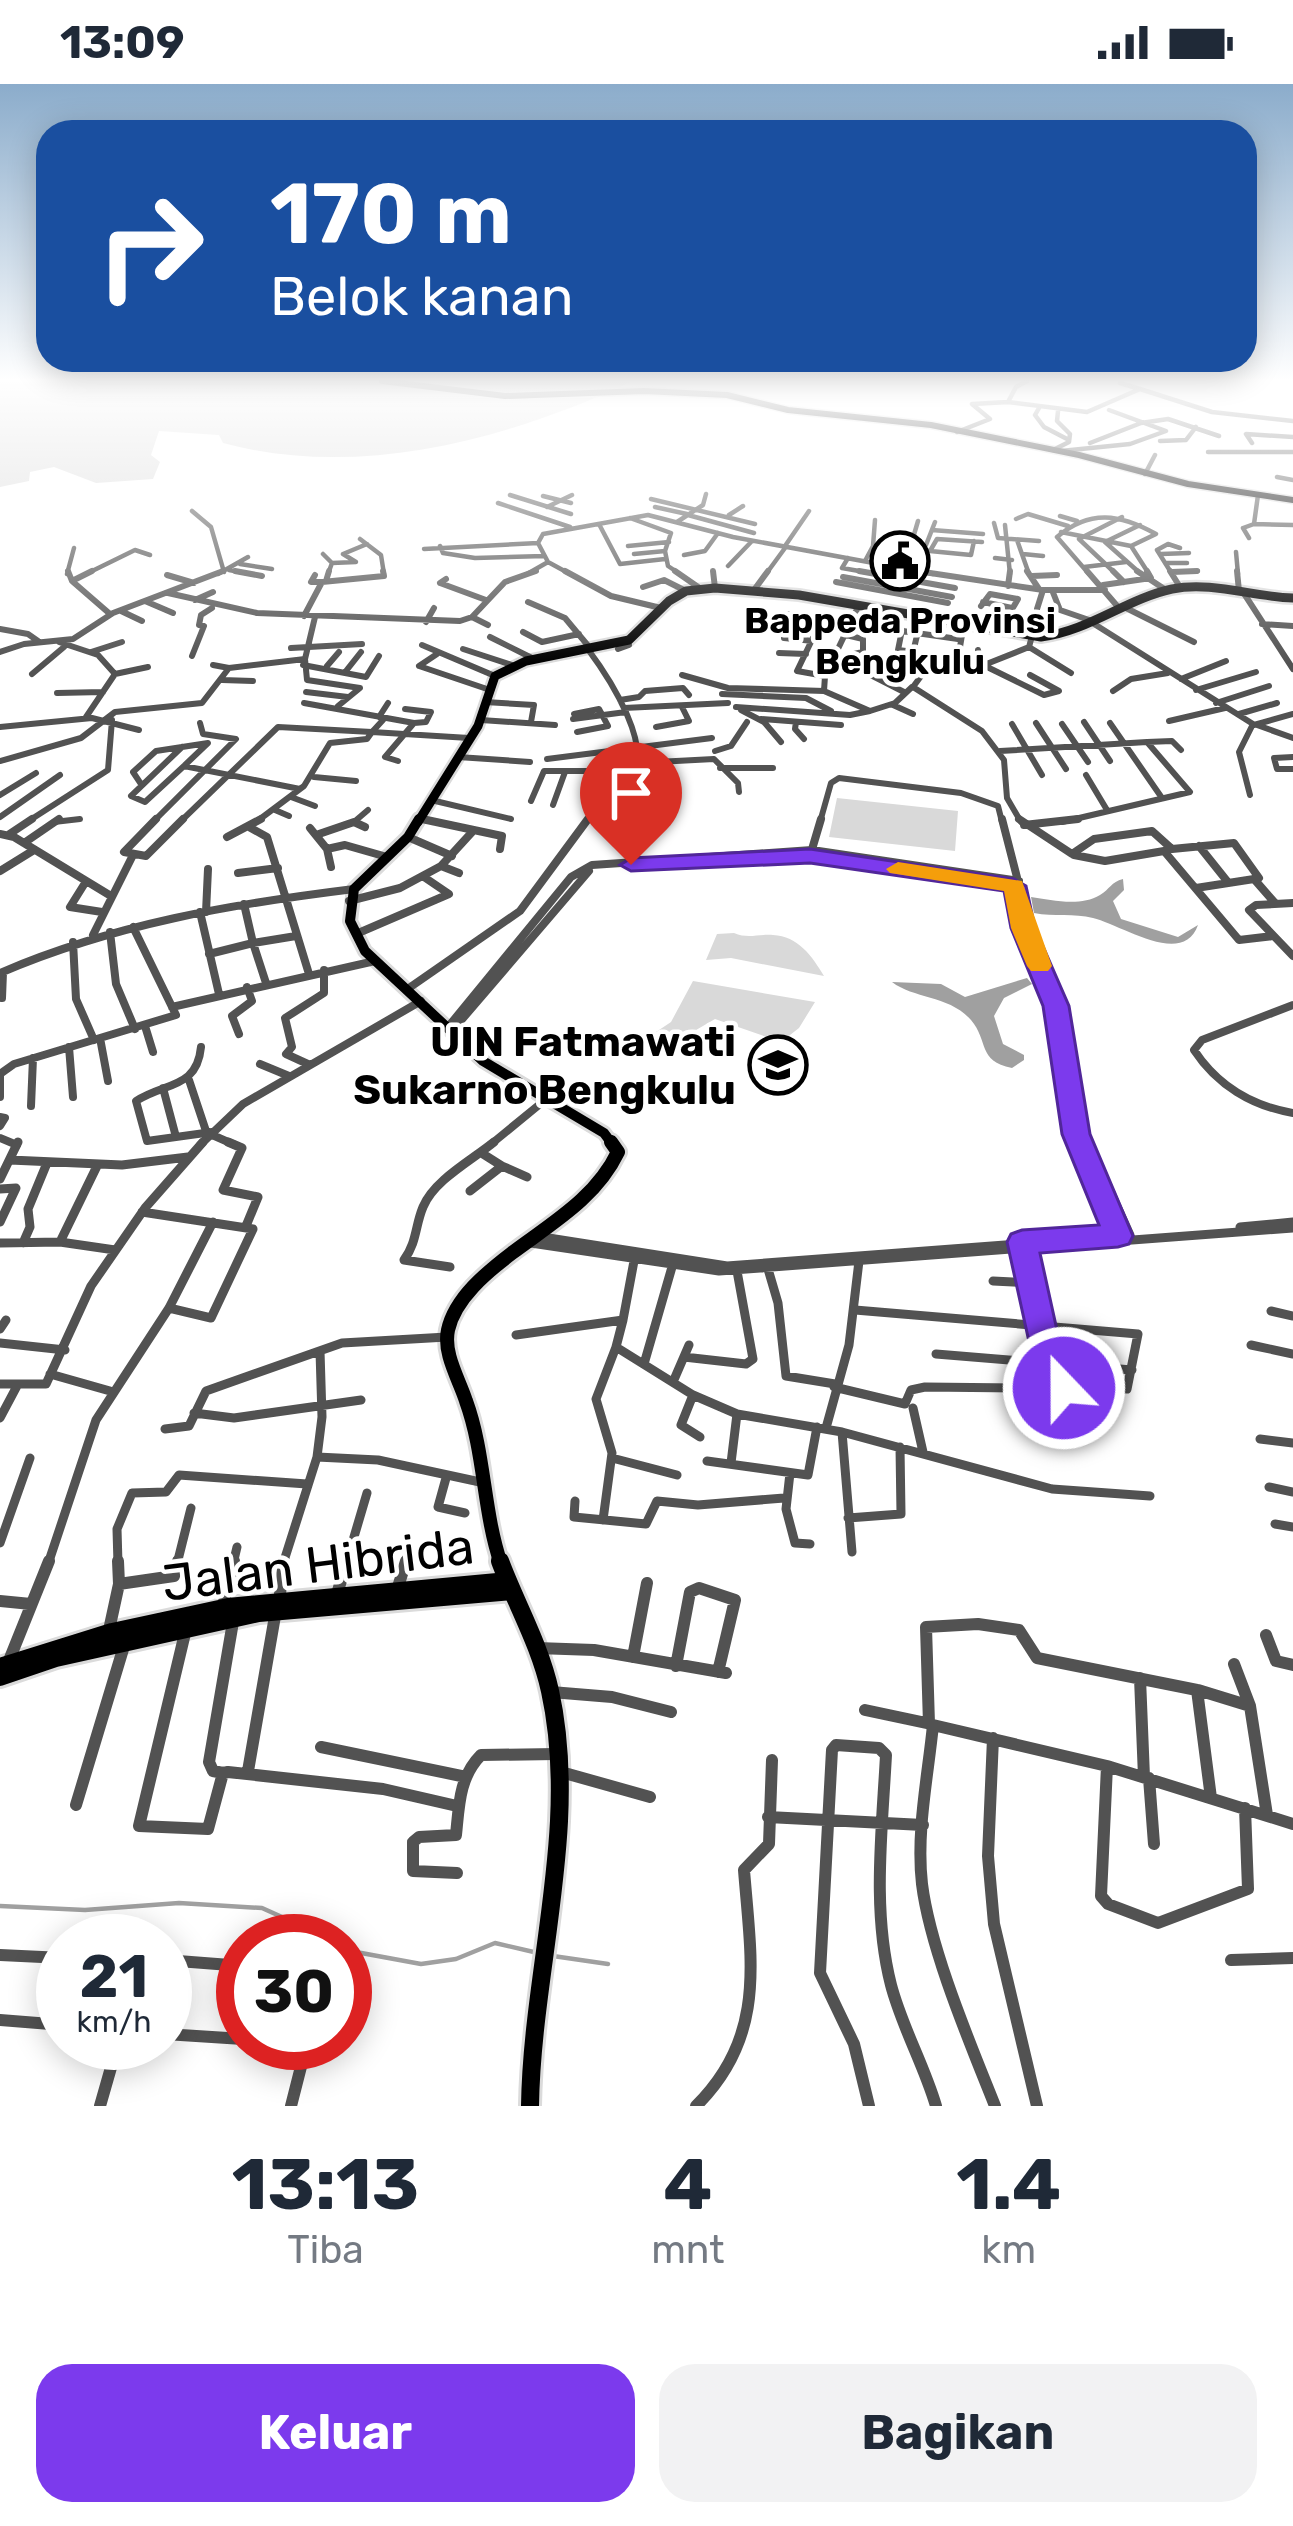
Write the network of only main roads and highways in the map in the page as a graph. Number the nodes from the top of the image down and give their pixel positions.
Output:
1 (1152, 475) edge
2 (1293, 500) edge
3 (1293, 598) edge
4 (510, 1586) junction
5 (278, 1606) junction
6 (228, 1614) junction
7 (4, 1664) edge
8 (0, 1678) edge
9 (530, 2106) edge

1 - 2 highway
3 - 4 highway
4 - 5 main road, Jalan Hibrida
4 - 5 main road
4 - 9 highway
5 - 6 main road
6 - 7 main road, Jalan Hibrida
6 - 8 main road

